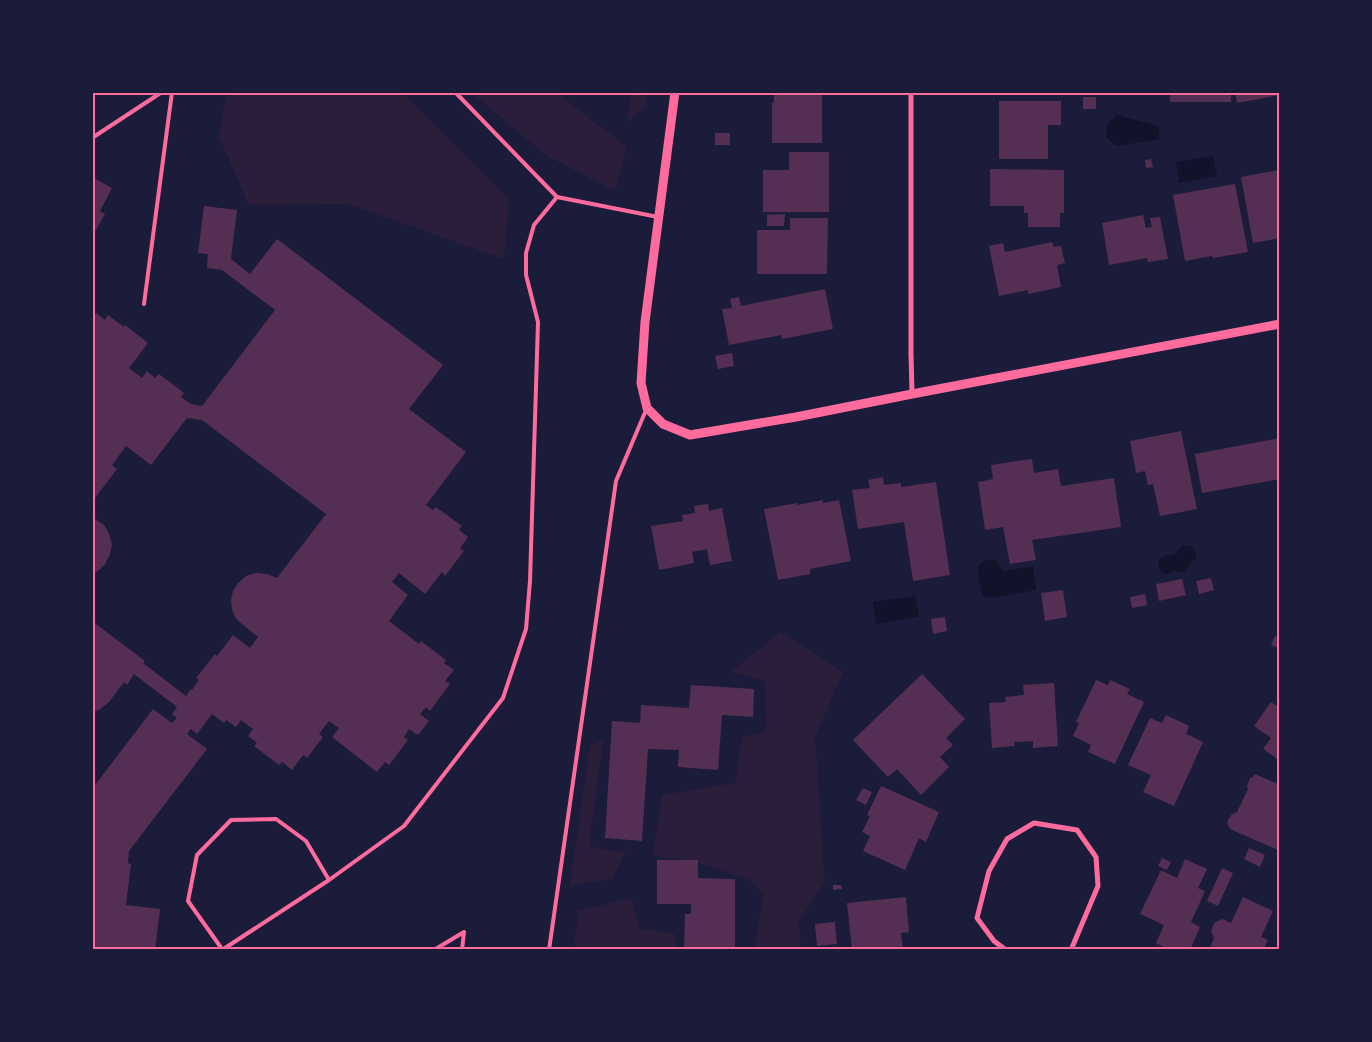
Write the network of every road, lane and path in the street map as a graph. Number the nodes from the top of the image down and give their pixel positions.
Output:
1 (162, 92) edge
2 (172, 92) edge
3 (455, 92) edge
4 (675, 92) edge
5 (911, 92) edge
6 (92, 138) edge
7 (557, 197) junction
8 (658, 216) junction
9 (144, 304) dead end
10 (1280, 324) edge
11 (912, 394) junction
12 (647, 408) junction
13 (329, 880) junction
14 (434, 950) edge
15 (462, 950) edge
16 (549, 950) edge
17 (1006, 950) edge
18 (1071, 950) edge

1 - 6 lane
2 - 9 lane
3 - 7 lane
4 - 8 street
5 - 11 street
7 - 8 lane
7 - 13 lane
8 - 12 street
10 - 11 street
11 - 12 street
12 - 16 lane
13 - 13 lane
14 - 15 lane
17 - 18 street

